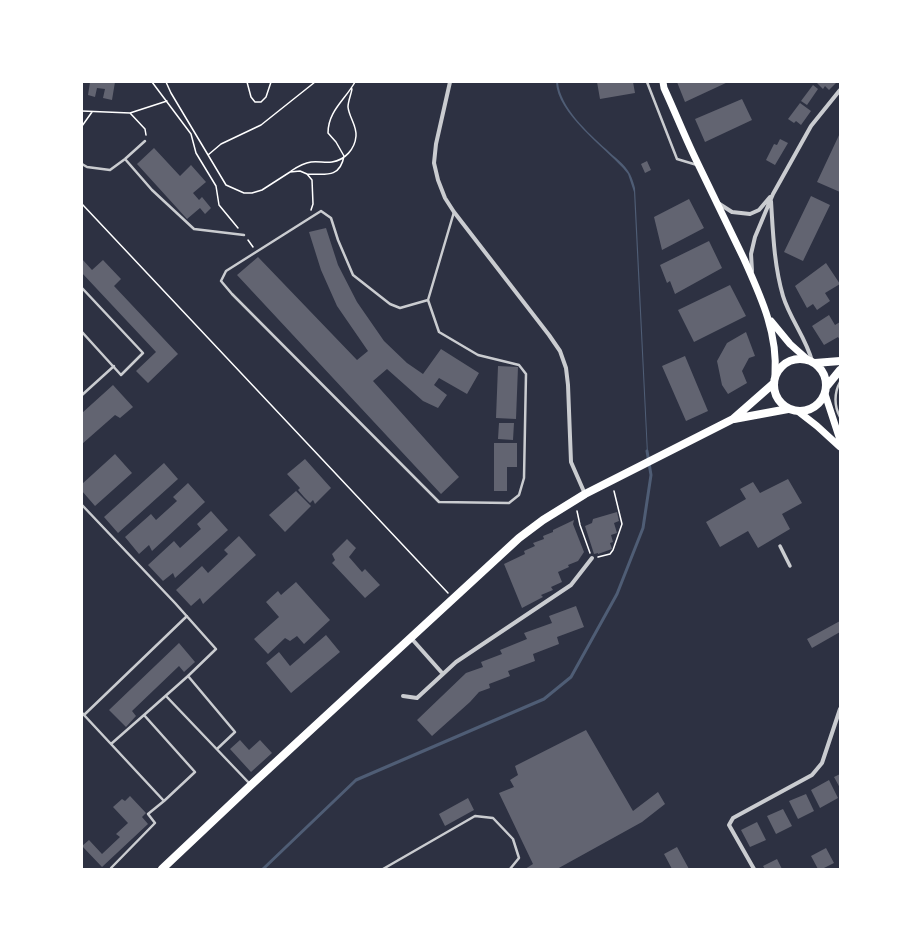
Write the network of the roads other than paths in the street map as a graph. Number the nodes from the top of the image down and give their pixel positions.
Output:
1 (450, 82) edge
2 (647, 82) edge
3 (663, 82) edge
4 (840, 90) edge
5 (145, 141) road end
6 (125, 159) junction
7 (82, 164) edge
8 (699, 165) junction
9 (773, 194) junction
10 (770, 200) junction
11 (718, 203) junction
12 (454, 212) junction
13 (244, 235) road end
14 (752, 278) junction
15 (82, 289) edge
16 (428, 300) junction
17 (769, 320) junction
18 (82, 332) edge
19 (811, 361) junction
20 (840, 361) edge
21 (114, 366) junction
22 (840, 370) edge
23 (775, 379) junction
24 (840, 382) edge
25 (826, 390) junction
26 (82, 395) edge
27 (788, 409) junction
28 (799, 412) junction
29 (840, 417) edge
30 (733, 419) junction
31 (840, 440) edge
32 (840, 447) edge
33 (586, 494) junction
34 (82, 505) edge
35 (780, 546) dead end
36 (592, 558) road end
37 (790, 566) dead end
38 (187, 616) junction
39 (411, 638) junction
40 (443, 674) junction
41 (188, 676) junction
42 (166, 696) junction
43 (403, 696) dead end
44 (840, 709) edge
45 (83, 714) edge
46 (144, 715) junction
47 (111, 744) junction
48 (218, 749) junction
49 (251, 785) junction
50 (164, 801) junction
51 (111, 868) dead end
52 (162, 869) edge
53 (383, 869) edge
54 (510, 869) edge
55 (754, 869) edge

1 - 12 street
2 - 8 lane
3 - 8 main road
4 - 9 street
5 - 6 lane
6 - 7 lane
6 - 13 lane
8 - 11 main road
9 - 10 street
9 - 11 street
10 - 14 street
10 - 19 street
11 - 14 main road
12 - 16 lane
12 - 33 street
14 - 17 main road
15 - 21 lane
16 - 16 lane
17 - 19 main road
17 - 23 main road
18 - 21 lane
19 - 20 main road
19 - 23 main road
19 - 25 main road
21 - 26 lane
22 - 25 main road
23 - 27 main road
23 - 30 main road
24 - 29 lane
25 - 28 main road
25 - 31 main road
27 - 28 main road
27 - 30 main road
28 - 32 main road
30 - 33 main road
33 - 39 main road
34 - 38 lane
35 - 37 street
36 - 40 street
38 - 41 lane
38 - 45 lane
39 - 40 street
39 - 49 main road
40 - 43 street
41 - 42 lane
41 - 48 lane
42 - 46 lane
42 - 48 lane
44 - 55 street
45 - 47 lane
46 - 47 lane
46 - 50 lane
47 - 50 lane
48 - 49 lane
49 - 52 main road
50 - 51 lane
53 - 54 lane

